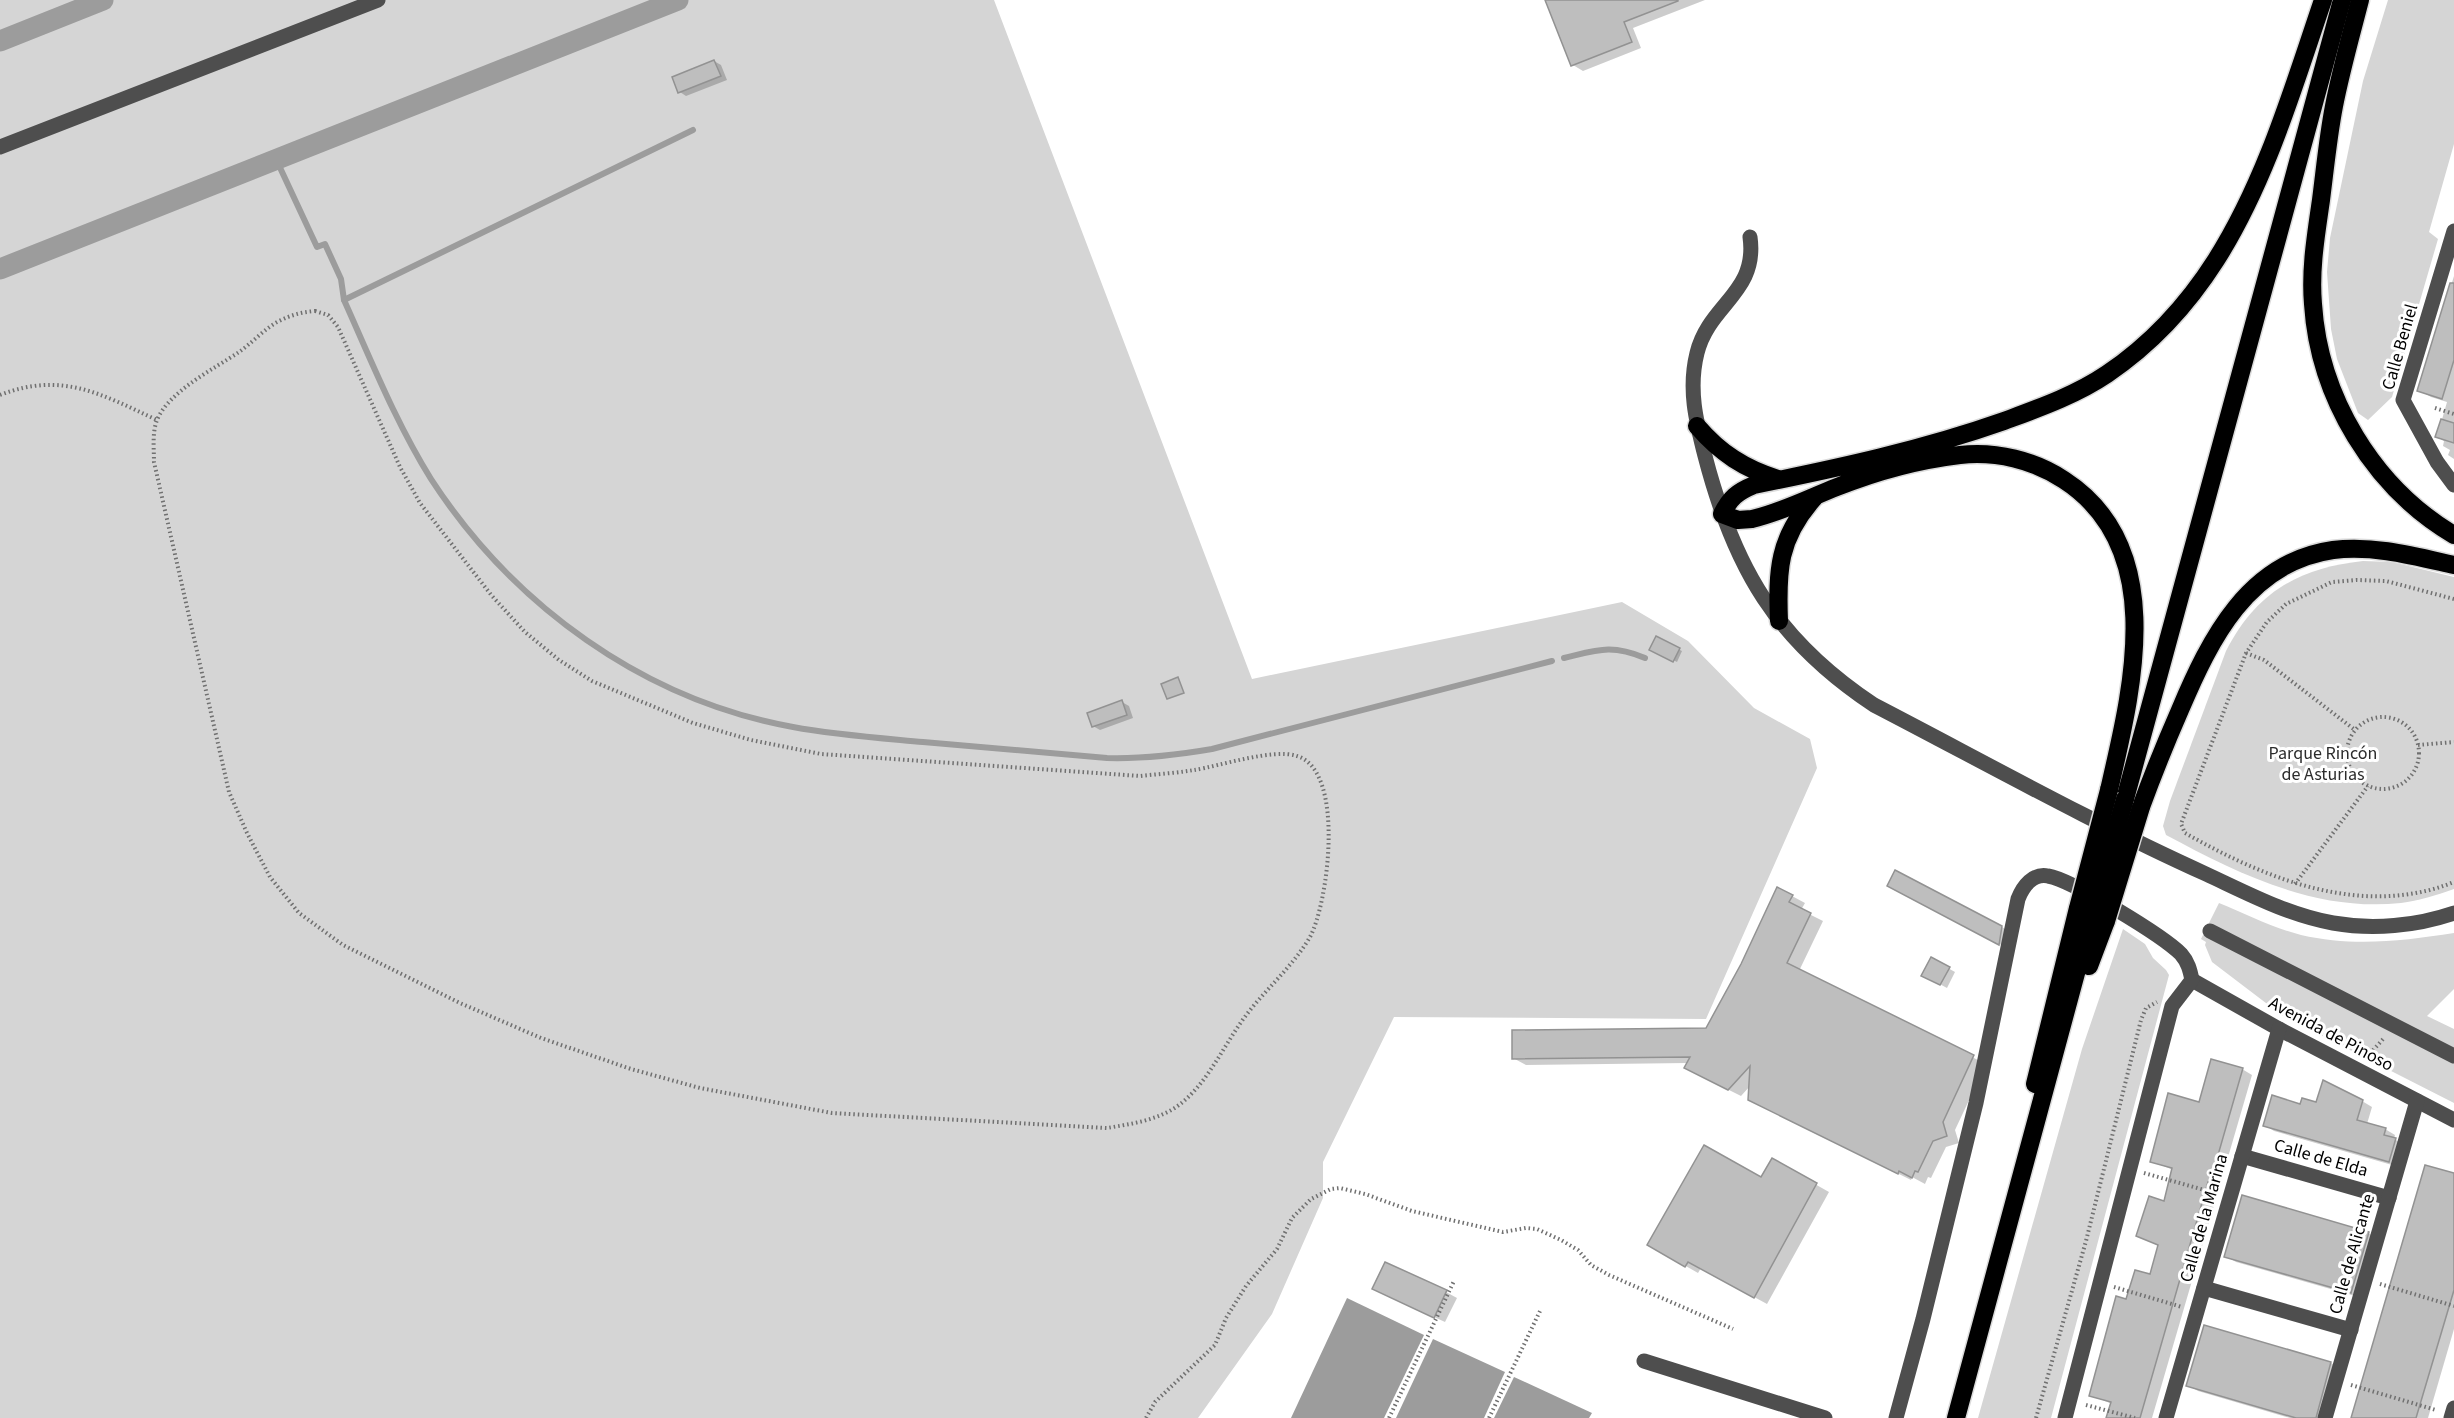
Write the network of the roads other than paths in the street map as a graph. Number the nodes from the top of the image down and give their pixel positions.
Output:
1 (378, 0) edge
2 (2323, 0) edge
3 (2342, 0) edge
4 (2360, 0) edge
5 (0, 147) edge
6 (1750, 237) dead end
7 (2453, 240) edge
8 (1697, 426) junction
9 (1780, 480) junction
10 (2454, 485) edge
11 (1815, 497) junction
12 (1722, 514) junction
13 (2454, 535) edge
14 (2454, 565) edge
15 (1779, 621) junction
16 (2133, 803) junction
17 (2454, 913) edge
18 (2092, 914) junction
19 (2210, 931) dead end
20 (2192, 980) junction
21 (2279, 1029) junction
22 (2454, 1056) edge
23 (2417, 1101) junction
24 (2454, 1120) edge
25 (2242, 1156) junction
26 (2389, 1198) junction
27 (2007, 1233) junction
28 (2204, 1288) junction
29 (2351, 1330) junction
30 (1644, 1361) dead end
31 (1826, 1418) edge
32 (1896, 1418) edge
33 (1956, 1418) edge
34 (2065, 1418) edge
35 (2167, 1418) edge
36 (2325, 1418) edge

1 - 5 street
2 - 9 highway
3 - 16 highway
4 - 13 highway
6 - 8 street
7 - 10 street, Calle Beniel
8 - 9 highway
8 - 12 street
9 - 12 highway
11 - 12 highway
11 - 15 highway
11 - 18 highway, bridge
12 - 15 street
14 - 16 highway
15 - 17 street
16 - 18 highway, bridge
18 - 27 highway
18 - 27 highway
19 - 22 street
20 - 21 street, Avenida de Pinoso
20 - 32 street
20 - 34 street
21 - 23 street, Avenida de Pinoso
21 - 25 street, Calle de la Marina
23 - 24 street, Avenida de Pinoso
23 - 26 street, Calle de Alicante
25 - 26 street, Calle de Elda
25 - 28 street, Calle de la Marina
26 - 29 street, Calle de Alicante
27 - 33 highway
28 - 29 street
28 - 35 street, Calle de la Marina
29 - 36 street, Calle de Alicante
30 - 31 street

